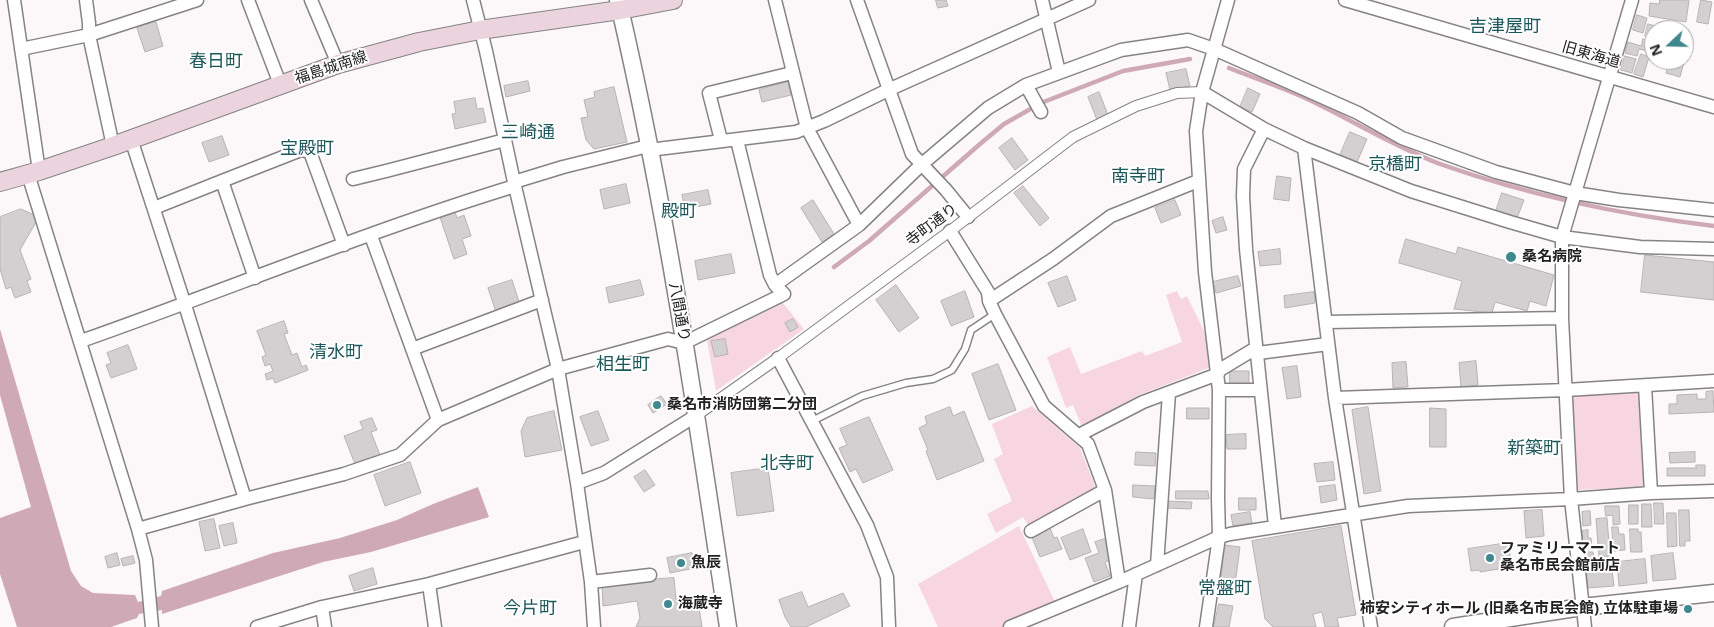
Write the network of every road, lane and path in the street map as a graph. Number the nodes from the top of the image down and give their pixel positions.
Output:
1 (14, 0) edge
2 (86, 0) edge
3 (248, 0) edge
4 (311, 0) edge
5 (473, 0) edge
6 (673, 0) edge
7 (775, 0) edge
8 (858, 0) edge
9 (1042, 0) edge
10 (1089, 0) edge
11 (1228, 0) edge
12 (1345, 0) edge
13 (1632, 0) edge
14 (190, 1) edge
15 (619, 5) edge
16 (1046, 20) junction
17 (480, 30) junction
18 (89, 35) junction
19 (1214, 49) junction
20 (20, 50) junction
21 (338, 64) junction
22 (1059, 72) junction
23 (792, 73) junction
24 (1609, 77) junction
25 (280, 84) junction
26 (1026, 85) junction
27 (888, 90) junction
28 (1202, 92) junction
29 (1038, 107) dead end
30 (1714, 108) edge
31 (807, 128) junction
32 (1264, 129) junction
33 (131, 140) junction
34 (505, 140) junction
35 (721, 140) junction
36 (737, 140) junction
37 (112, 146) junction
38 (649, 148) junction
39 (1304, 148) junction
40 (923, 166) junction
41 (34, 172) junction
42 (353, 178) dead end
43 (222, 181) junction
44 (1198, 181) junction
45 (0, 182) edge
46 (514, 184) junction
47 (1575, 193) junction
48 (154, 208) junction
49 (1714, 210) edge
50 (968, 217) junction
51 (859, 224) junction
52 (950, 231) junction
53 (370, 236) junction
54 (1562, 237) junction
55 (344, 245) junction
56 (1714, 249) edge
57 (255, 278) junction
58 (775, 285) junction
59 (542, 300) junction
60 (989, 301) junction
61 (185, 305) junction
62 (995, 314) junction
63 (1562, 318) junction
64 (1326, 322) junction
65 (81, 341) junction
66 (684, 343) junction
67 (1328, 344) junction
68 (412, 349) junction
69 (1257, 350) junction
70 (778, 358) junction
71 (558, 369) junction
72 (1218, 372) junction
73 (1714, 381) edge
74 (1646, 386) junction
75 (1219, 390) junction
76 (1260, 390) junction
77 (1566, 390) junction
78 (1169, 393) junction
79 (1335, 398) junction
80 (697, 415) junction
81 (438, 420) junction
82 (812, 421) junction
83 (1079, 435) junction
84 (577, 483) junction
85 (1105, 490) junction
86 (1714, 491) edge
87 (1651, 493) junction
88 (246, 499) junction
89 (1571, 499) junction
90 (1353, 513) junction
91 (1276, 526) junction
92 (138, 530) junction
93 (1031, 531) dead end
94 (1220, 537) junction
95 (584, 542) junction
96 (1157, 565) junction
97 (1136, 574) junction
98 (650, 575) dead end
99 (591, 582) junction
100 (1119, 582) junction
101 (429, 584) junction
102 (1714, 593) edge
103 (322, 607) junction
104 (1582, 607) junction
105 (151, 622) edge
106 (259, 627) edge
107 (324, 627) edge
108 (436, 627) edge
109 (594, 627) edge
110 (728, 627) edge
111 (889, 627) edge
112 (1010, 627) edge
113 (1129, 627) edge
114 (1206, 627) edge
115 (1372, 627) edge
116 (1453, 627) edge
117 (1585, 627) edge

1 - 20 street
2 - 18 street
3 - 25 street
4 - 21 street
5 - 17 street
6 - 15 main road, 福島城南線
7 - 23 street
8 - 27 street
9 - 16 street
10 - 16 street
11 - 19 street
12 - 24 street, 旧東海道
13 - 24 street
14 - 18 street
15 - 17 main road, 福島城南線
15 - 38 street, 八間通り
16 - 22 street
16 - 27 street
17 - 21 main road, 福島城南線
17 - 34 street
18 - 20 street
18 - 37 street
19 - 22 street
19 - 28 street
19 - 47 street
20 - 41 street
21 - 25 main road, 福島城南線
22 - 26 street
23 - 31 street
23 - 35 street
24 - 30 street, 旧東海道
24 - 47 street
25 - 33 main road, 福島城南線
26 - 29 street
26 - 40 street
27 - 31 street
27 - 40 street
28 - 32 street
28 - 44 street
28 - 50 street, 寺町通り
31 - 36 street
31 - 51 street
32 - 39 street
32 - 69 street
33 - 37 main road, 福島城南線
33 - 48 street
34 - 42 street
34 - 46 street
35 - 36 street
35 - 38 street
36 - 58 street
37 - 41 main road, 福島城南線
38 - 46 street
38 - 66 street, 八間通り
39 - 54 street
39 - 64 street
40 - 50 street
40 - 51 street
41 - 45 main road, 福島城南線
41 - 65 street
43 - 48 street
43 - 55 street
43 - 57 street
44 - 60 street
44 - 72 street
46 - 53 street
46 - 59 street
47 - 49 street
47 - 54 street
48 - 61 street
50 - 52 street, 寺町通り
51 - 58 street
52 - 60 street
52 - 70 street, 寺町通り
53 - 55 street
53 - 68 street
54 - 56 street
54 - 63 street
55 - 57 street
57 - 61 street
58 - 66 street
59 - 68 street
59 - 71 street
60 - 62 street
61 - 65 street
61 - 88 street
62 - 82 lane
62 - 83 street
63 - 64 street
63 - 77 street
64 - 67 street
65 - 92 street
66 - 71 street
66 - 80 street, 八間通り
67 - 69 street
67 - 79 street
68 - 81 street
69 - 72 street
69 - 76 street
70 - 80 street, 寺町通り
70 - 82 street
71 - 81 street
71 - 84 street
72 - 75 street
72 - 78 street
73 - 74 street
74 - 77 street
74 - 87 street
75 - 76 street
75 - 94 street
76 - 91 street
77 - 79 street
77 - 89 street
78 - 83 street
78 - 96 street
79 - 90 street
80 - 84 street
80 - 110 street, 八間通り
81 - 88 street
82 - 111 street
83 - 85 street
84 - 95 street
85 - 93 street
85 - 100 street
86 - 87 street
87 - 89 street
88 - 92 street
89 - 90 street
89 - 104 street
90 - 91 street
90 - 115 street
91 - 94 street
92 - 105 street
94 - 96 street
94 - 114 street
95 - 99 street
95 - 101 street
96 - 97 street
97 - 100 street
97 - 113 street
98 - 99 street
99 - 109 street
100 - 112 street
101 - 103 street
101 - 108 street
102 - 104 street
103 - 106 street
103 - 107 street
104 - 116 street
104 - 117 street

